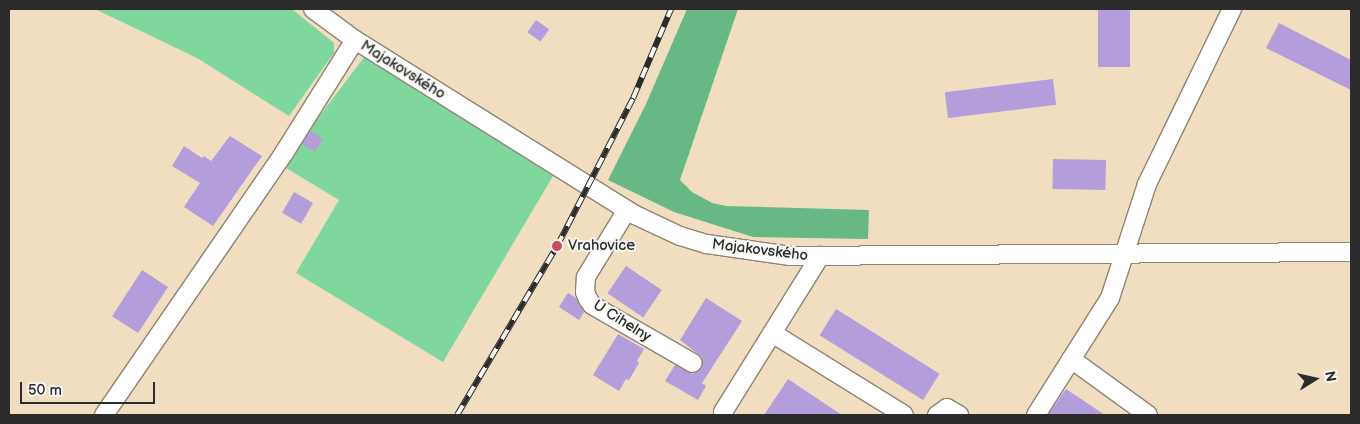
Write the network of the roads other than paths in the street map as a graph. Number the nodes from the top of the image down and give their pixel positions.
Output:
1 (313, 9) edge
2 (1232, 9) edge
3 (355, 40) junction
4 (626, 210) junction
5 (1123, 252) junction
6 (1351, 252) edge
7 (820, 256) junction
8 (772, 333) junction
9 (1071, 359) junction
10 (693, 363) dead end
11 (104, 415) edge
12 (724, 415) edge
13 (904, 415) edge
14 (937, 415) edge
15 (959, 415) edge
16 (1036, 415) edge
17 (1148, 415) edge

1 - 3 street, Majakovského
2 - 5 street
3 - 4 street, Majakovského
3 - 11 street
4 - 7 street, Majakovského
4 - 10 street, U Cihelny
5 - 6 street, Majakovského
5 - 7 street, Majakovského
5 - 9 street
7 - 8 street
8 - 12 street
8 - 13 street
9 - 16 street
9 - 17 street
14 - 15 street

